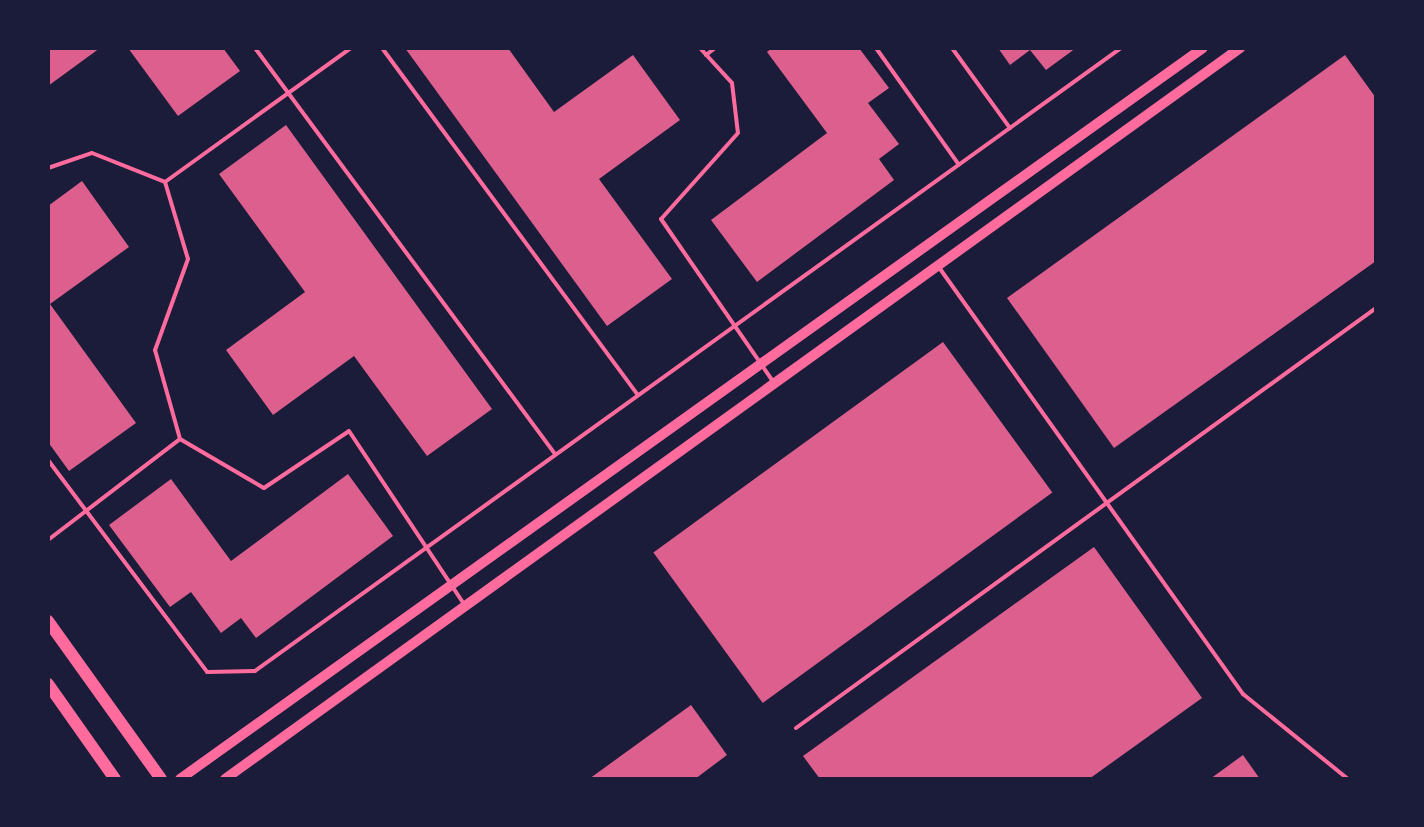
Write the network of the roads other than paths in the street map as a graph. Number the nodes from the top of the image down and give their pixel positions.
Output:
1 (255, 48) edge
2 (351, 48) edge
3 (382, 48) edge
4 (700, 48) edge
5 (715, 48) edge
6 (876, 48) edge
7 (952, 48) edge
8 (1121, 48) edge
9 (1203, 48) edge
10 (1240, 48) edge
11 (706, 55) junction
12 (288, 93) junction
13 (1010, 128) junction
14 (959, 165) junction
15 (48, 168) edge
16 (165, 182) junction
17 (938, 266) junction
18 (1376, 308) edge
19 (734, 326) junction
20 (761, 365) junction
21 (775, 385) junction
22 (638, 395) junction
23 (180, 439) junction
24 (555, 454) junction
25 (48, 460) edge
26 (1107, 502) junction
27 (86, 511) junction
28 (48, 540) edge
29 (429, 546) junction
30 (453, 586) junction
31 (466, 607) junction
32 (48, 621) edge
33 (48, 684) edge
34 (796, 728) dead end
35 (115, 779) edge
36 (161, 779) edge
37 (180, 779) edge
38 (225, 779) edge
39 (1348, 779) edge

1 - 12 lane
2 - 12 lane
3 - 22 lane
4 - 11 lane
5 - 11 lane
6 - 14 lane
7 - 13 lane
8 - 13 lane
9 - 20 street
10 - 17 street
11 - 19 lane
12 - 16 lane
12 - 24 lane
13 - 14 lane
14 - 19 lane
15 - 16 lane
16 - 23 lane
17 - 21 street
17 - 26 lane
18 - 26 lane
19 - 20 lane
19 - 22 lane
20 - 21 lane
20 - 30 street
21 - 31 street
22 - 24 lane
23 - 27 lane
23 - 29 lane
24 - 29 lane
25 - 27 lane
26 - 34 lane
26 - 39 lane
27 - 28 lane
27 - 29 lane
29 - 30 lane
30 - 31 lane
30 - 37 street
31 - 38 street
32 - 36 main road
33 - 35 main road

